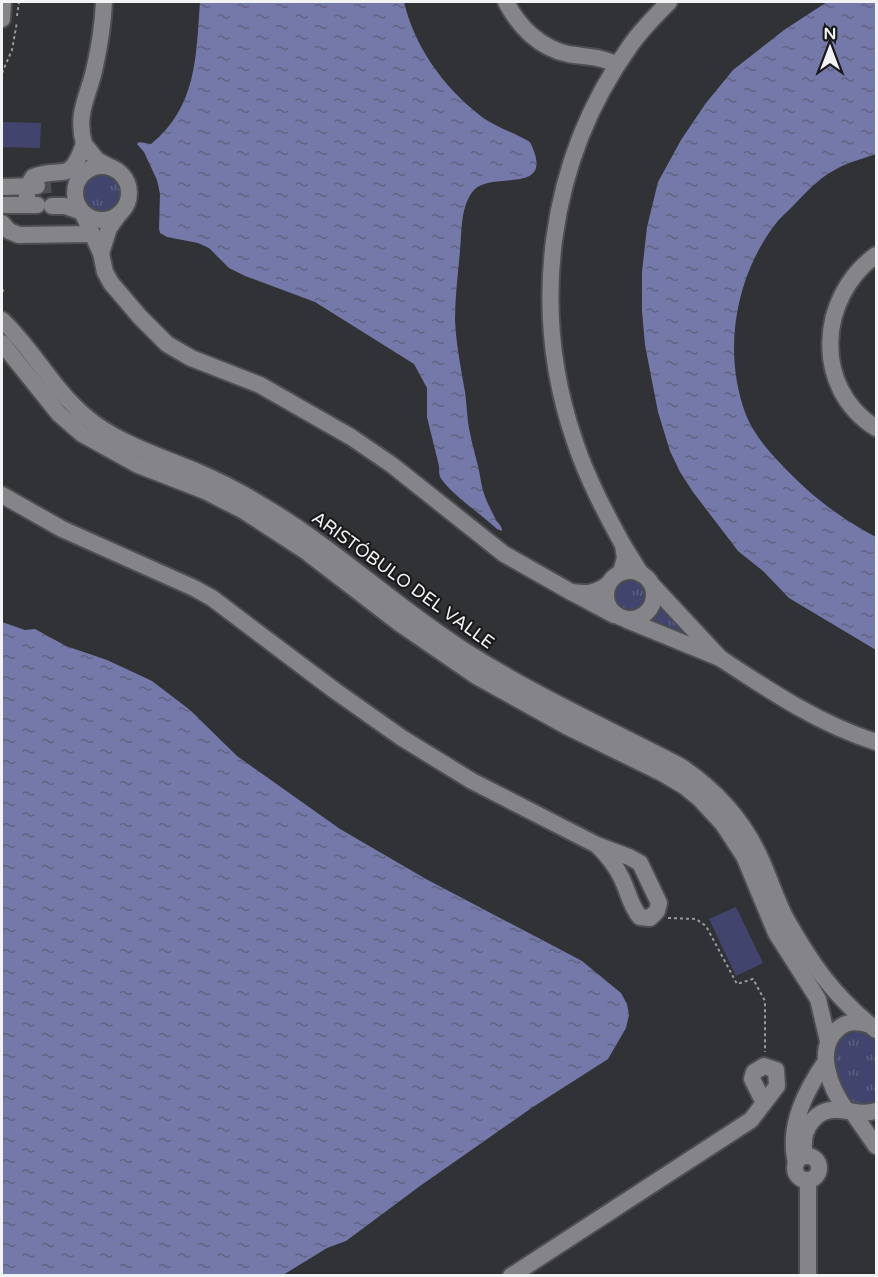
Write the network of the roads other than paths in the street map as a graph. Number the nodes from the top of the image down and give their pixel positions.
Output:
1 (3, 2) edge
2 (104, 2) edge
3 (506, 2) edge
4 (669, 2) edge
5 (2, 19) edge
6 (617, 65) junction
7 (84, 144) junction
8 (111, 167) junction
9 (78, 171) junction
10 (38, 186) junction
11 (2, 187) edge
12 (2, 206) edge
13 (39, 206) junction
14 (82, 212) junction
15 (119, 214) junction
16 (2, 222) edge
17 (92, 234) junction
18 (101, 253) junction
19 (876, 255) edge
20 (2, 320) edge
21 (2, 343) edge
22 (876, 428) edge
23 (2, 495) edge
24 (623, 545) junction
25 (621, 572) junction
26 (641, 574) junction
27 (607, 585) junction
28 (653, 586) junction
29 (571, 592) junction
30 (622, 618) junction
31 (720, 658) junction
32 (876, 742) edge
33 (597, 845) junction
34 (874, 1028) edge
35 (828, 1041) junction
36 (826, 1060) junction
37 (764, 1066) road end
38 (801, 1107) junction
39 (876, 1111) edge
40 (850, 1112) junction
41 (815, 1118) junction
42 (876, 1146) edge
43 (800, 1160) junction
44 (511, 1275) edge
45 (808, 1275) edge

1 - 5 street
2 - 7 street
3 - 6 street
4 - 6 street
6 - 24 street
7 - 8 street
7 - 9 street
8 - 9 street
8 - 15 street
9 - 10 street
9 - 10 street
9 - 14 street
10 - 11 street
10 - 13 street
12 - 13 street
13 - 14 street
14 - 15 street
14 - 17 street
15 - 18 street
16 - 17 street
17 - 18 street
18 - 29 street
19 - 22 street
20 - 34 street, ARISTÓBULO DEL VALLE
21 - 35 street, ARISTÓBULO DEL VALLE
23 - 33 street
24 - 25 street
24 - 26 street
25 - 26 street
25 - 27 street
26 - 28 street
27 - 29 street
27 - 30 street
28 - 30 street
28 - 31 street
29 - 30 street
30 - 31 street
31 - 32 street
33 - 33 street
34 - 35 street
35 - 36 street, ARISTÓBULO DEL VALLE
36 - 38 street
36 - 40 street
37 - 44 street
38 - 41 street
38 - 43 street
39 - 40 street
40 - 41 street
40 - 42 street
41 - 43 street
43 - 45 street

